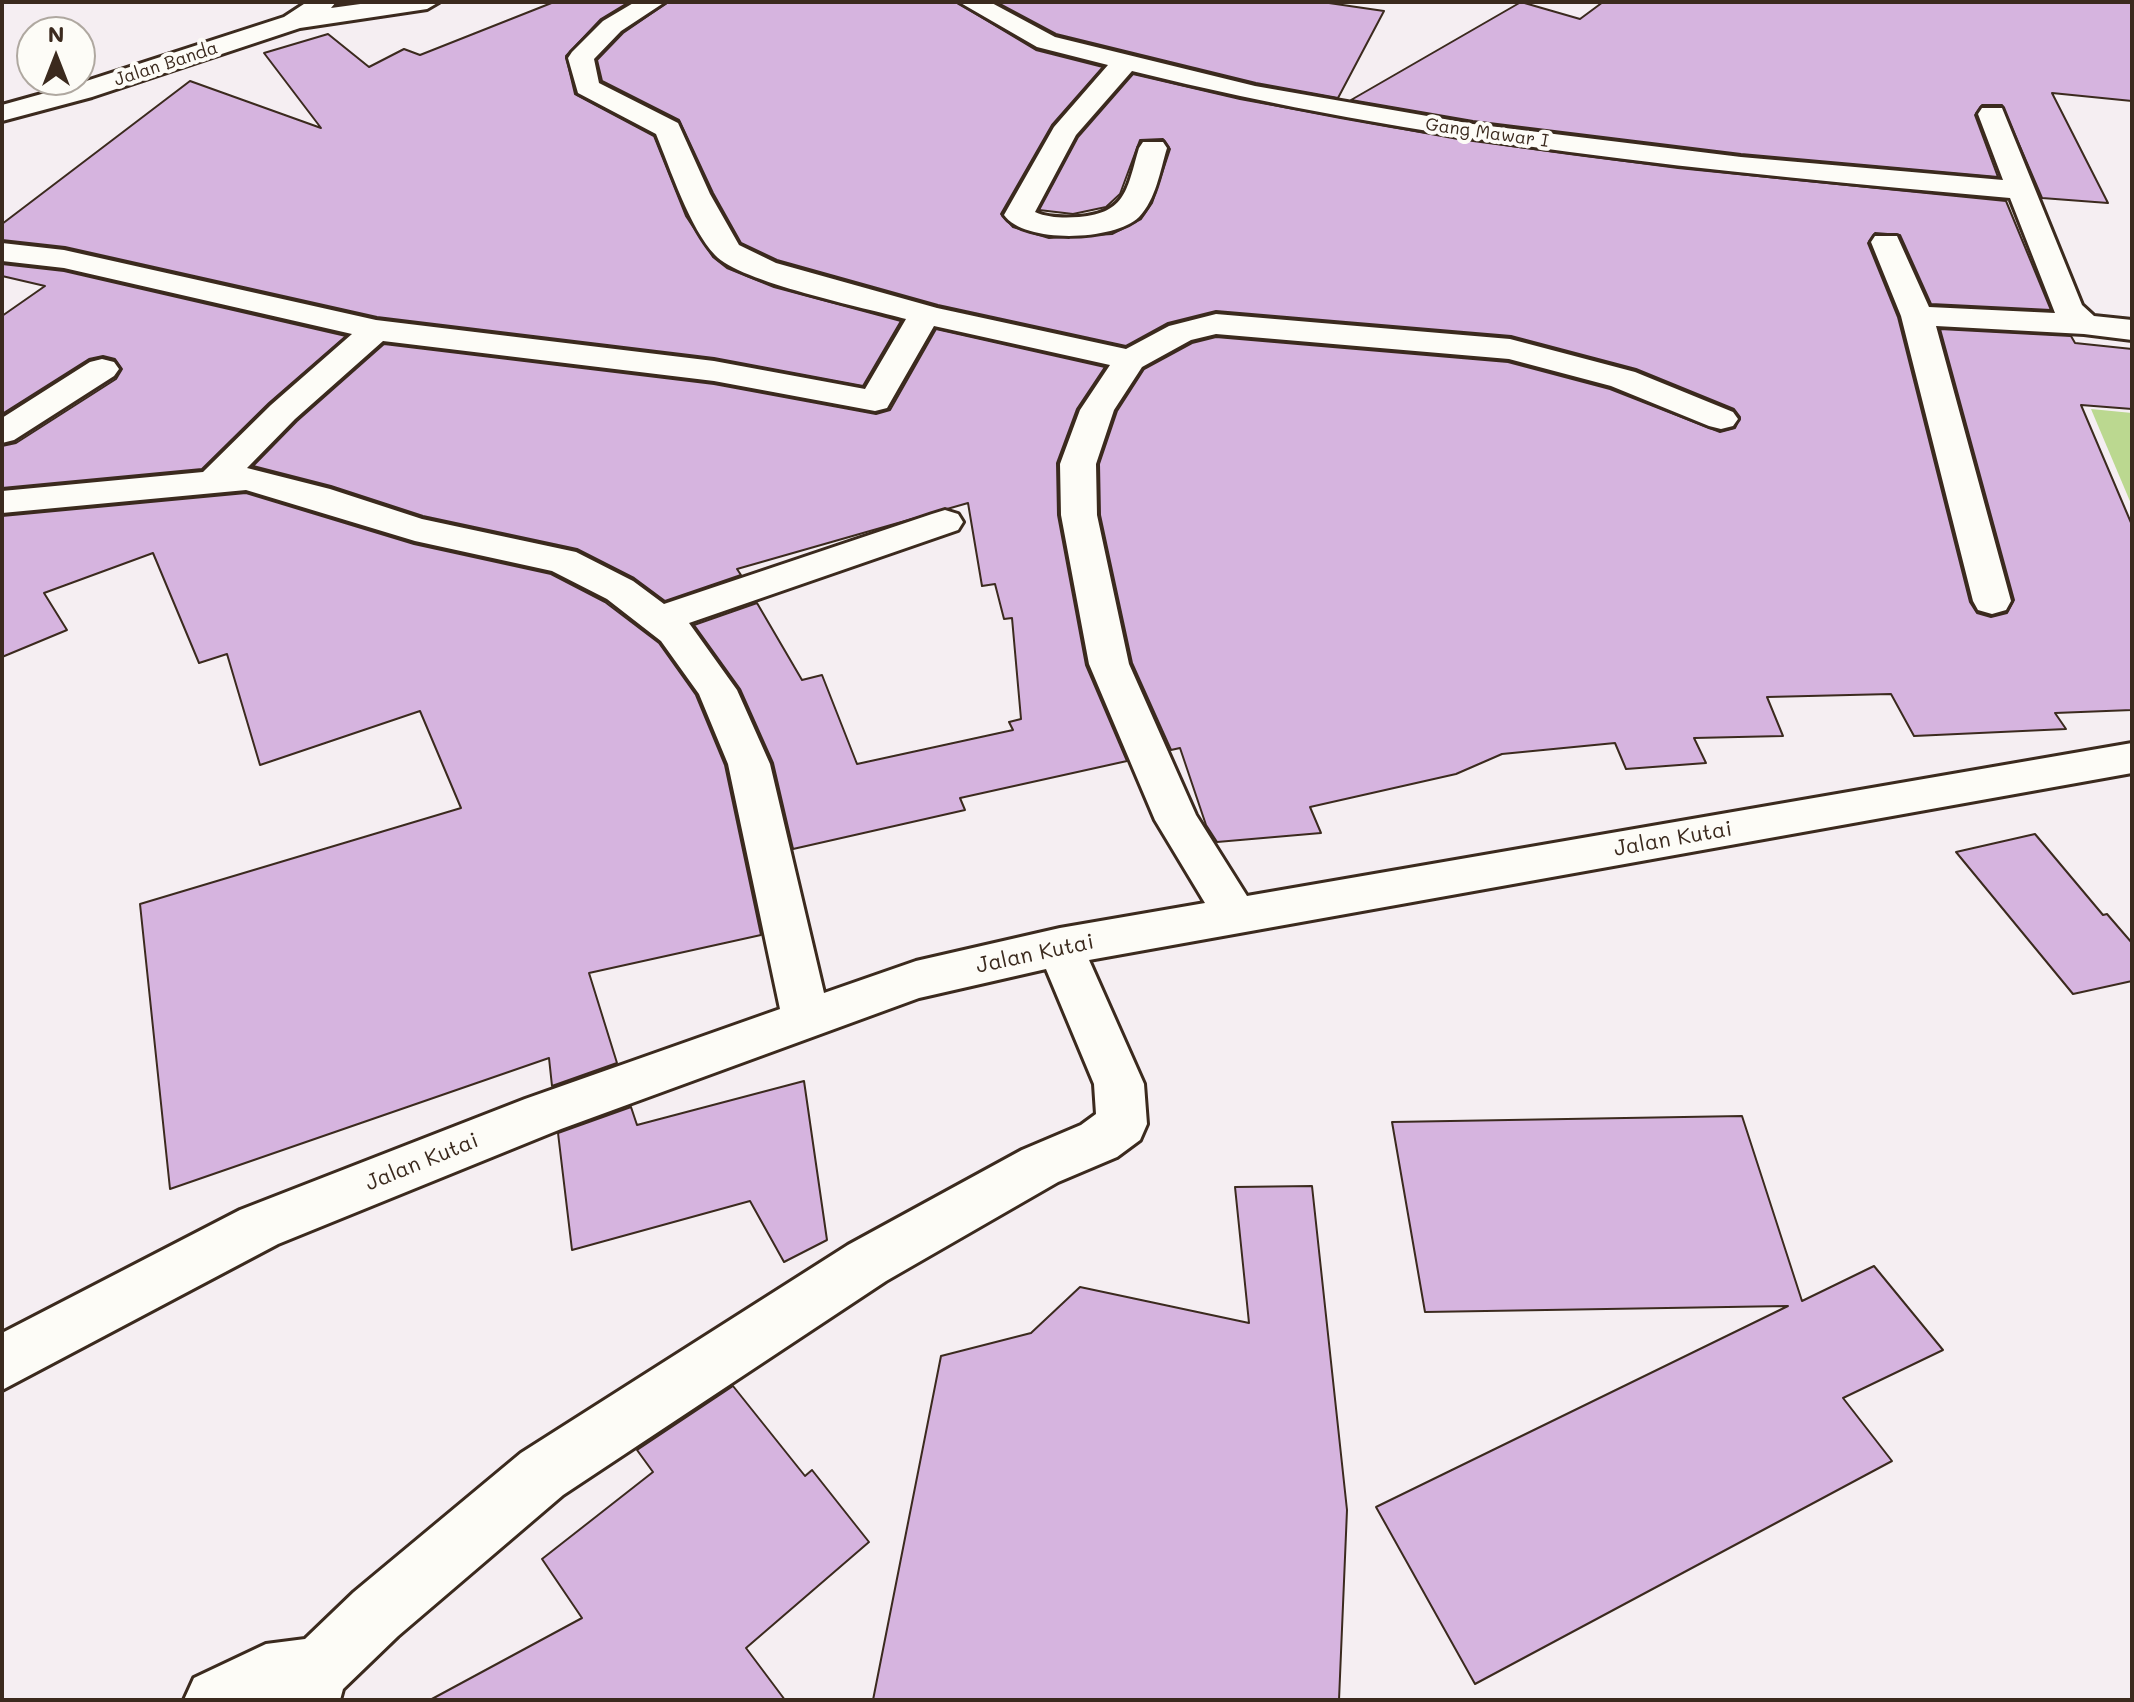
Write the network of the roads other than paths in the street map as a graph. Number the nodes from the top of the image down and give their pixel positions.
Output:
1 (324, 2) edge
2 (427, 2) edge
3 (653, 2) edge
4 (971, 2) edge
5 (293, 22) junction
6 (1126, 62) junction
7 (2, 113) edge
8 (1992, 114) dead end
9 (1153, 148) dead end
10 (2020, 190) junction
11 (1886, 242) dead end
12 (2, 252) edge
13 (925, 314) junction
14 (1917, 316) junction
15 (2084, 324) junction
16 (376, 330) junction
17 (2132, 330) edge
18 (1130, 360) junction
19 (102, 369) dead end
20 (1721, 419) dead end
21 (2, 433) edge
22 (215, 480) junction
23 (2, 502) edge
24 (945, 522) dead end
25 (1992, 601) dead end
26 (659, 620) junction
27 (2132, 758) edge
28 (1236, 916) junction
29 (1060, 947) junction
30 (806, 1019) junction
31 (2, 1363) edge
32 (314, 1684) edge
33 (216, 1700) edge

1 - 5 street, Jalan Banda
2 - 5 street
3 - 13 street
4 - 6 street, Gang Mawar I
5 - 7 street, Jalan Banda
6 - 9 street
6 - 10 street, Gang Mawar I
8 - 10 street
10 - 15 street
11 - 14 street
12 - 16 street
13 - 16 street
13 - 18 street
14 - 15 street
14 - 25 street
15 - 17 street
16 - 22 street
18 - 20 street
18 - 28 street
19 - 21 street
22 - 23 street
22 - 26 street
24 - 26 street
26 - 30 street
27 - 28 street, Jalan Kutai
28 - 29 street, Jalan Kutai
29 - 30 street, Jalan Kutai
29 - 32 street
30 - 31 street, Jalan Kutai
32 - 33 street

